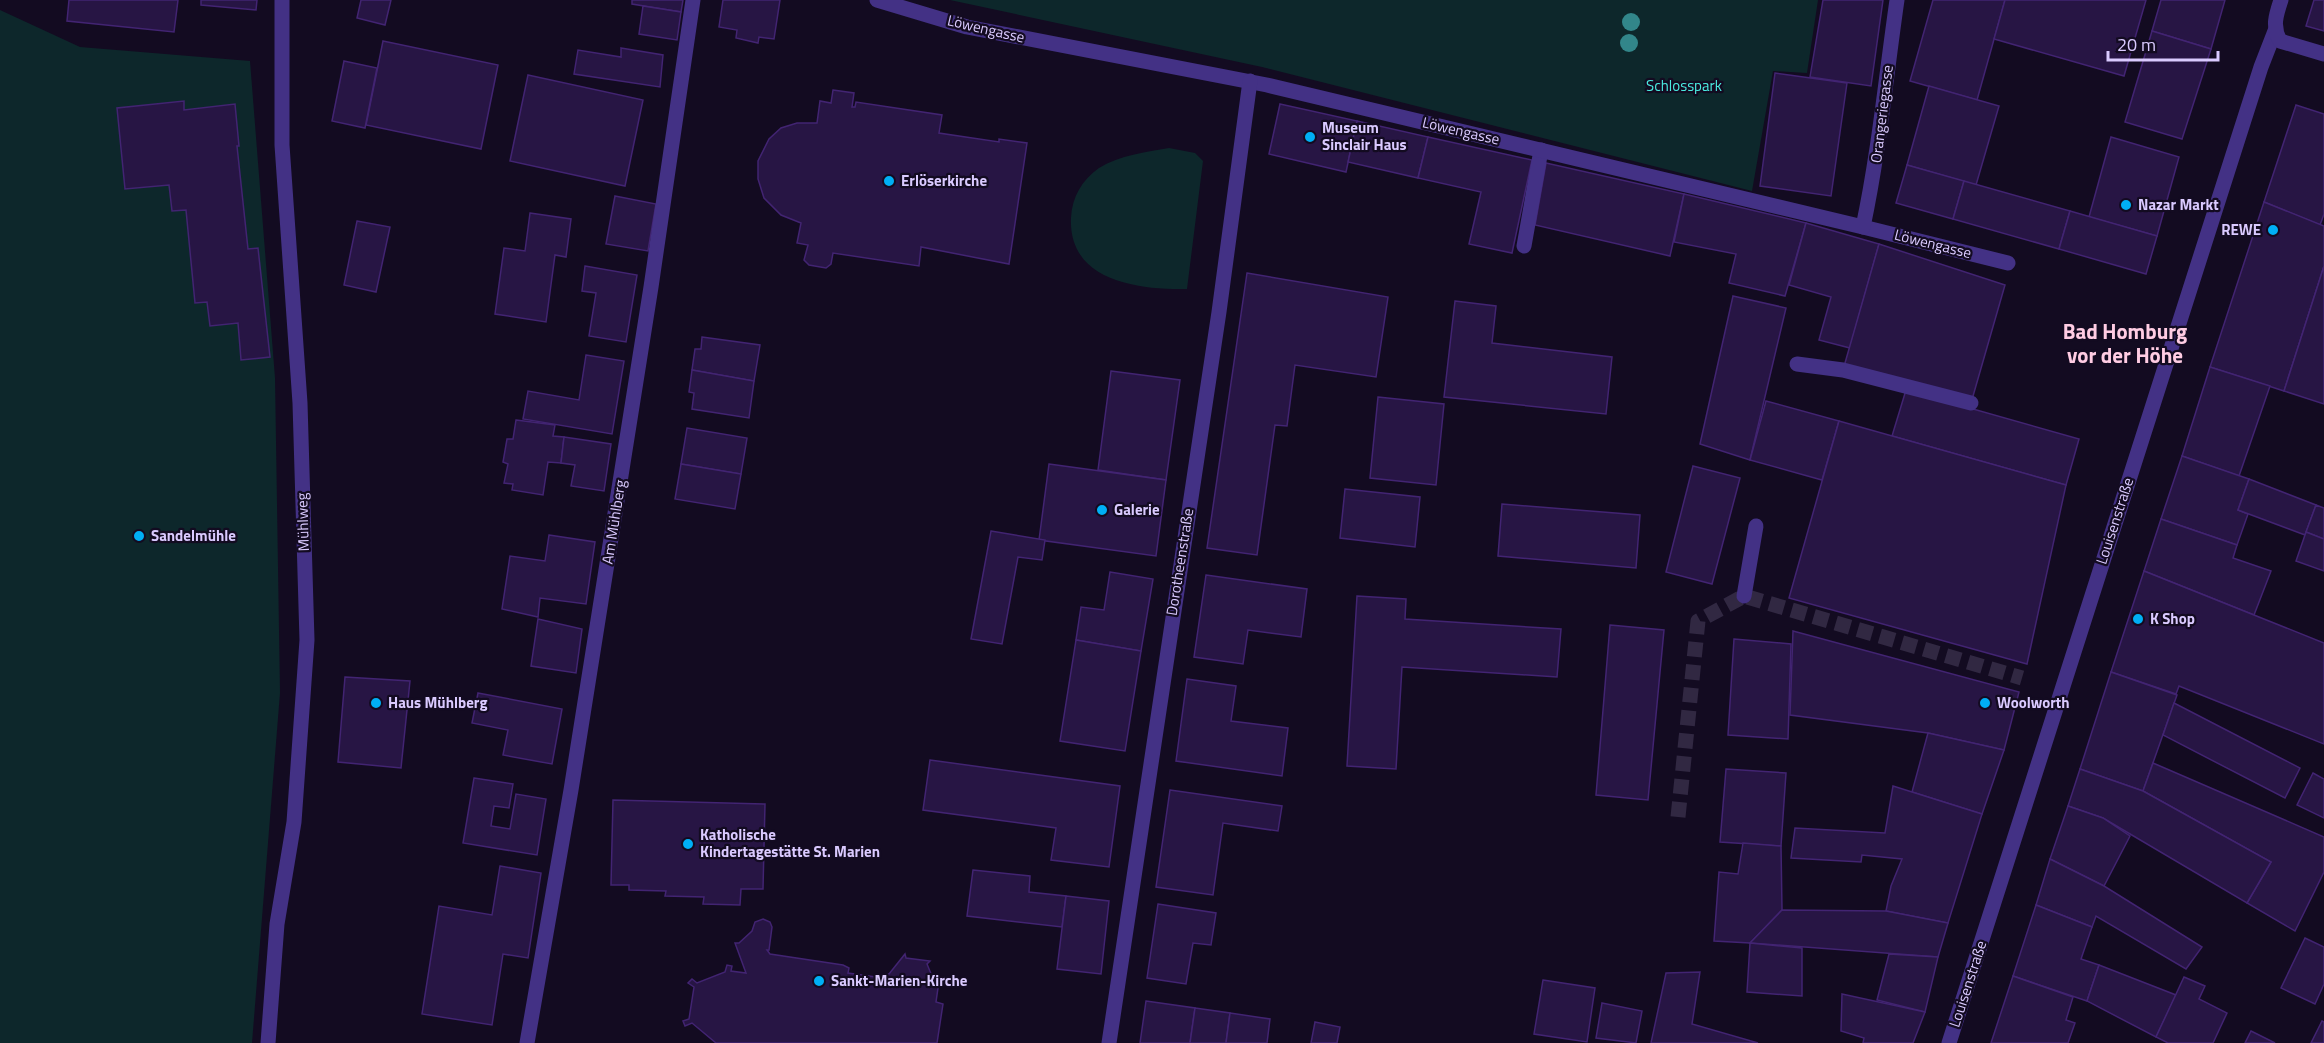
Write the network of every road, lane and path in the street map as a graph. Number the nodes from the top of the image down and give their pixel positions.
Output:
1 (282, 0) edge
2 (693, 0) edge
3 (877, 0) edge
4 (1897, 0) edge
5 (2281, 0) edge
6 (2275, 31) junction
7 (2324, 54) edge
8 (1250, 81) junction
9 (1541, 150) junction
10 (1863, 227) junction
11 (1524, 246) dead end
12 (2008, 263) dead end
13 (1797, 364) dead end
14 (1971, 402) dead end
15 (1756, 526) dead end
16 (1743, 596) dead end
17 (267, 1043) edge
18 (527, 1043) edge
19 (1109, 1043) edge
20 (1949, 1043) edge

1 - 17 street, Mühlweg
2 - 18 street, Am Mühlberg
3 - 8 street, Löwengasse
4 - 10 street, Orangeriegasse
5 - 6 street, Louisenstraße
6 - 7 street
6 - 20 street, Louisenstraße
8 - 9 street, Löwengasse
8 - 19 street, Dorotheenstraße
9 - 10 street, Löwengasse
9 - 11 street
10 - 12 street, Löwengasse
13 - 14 street
15 - 16 street

